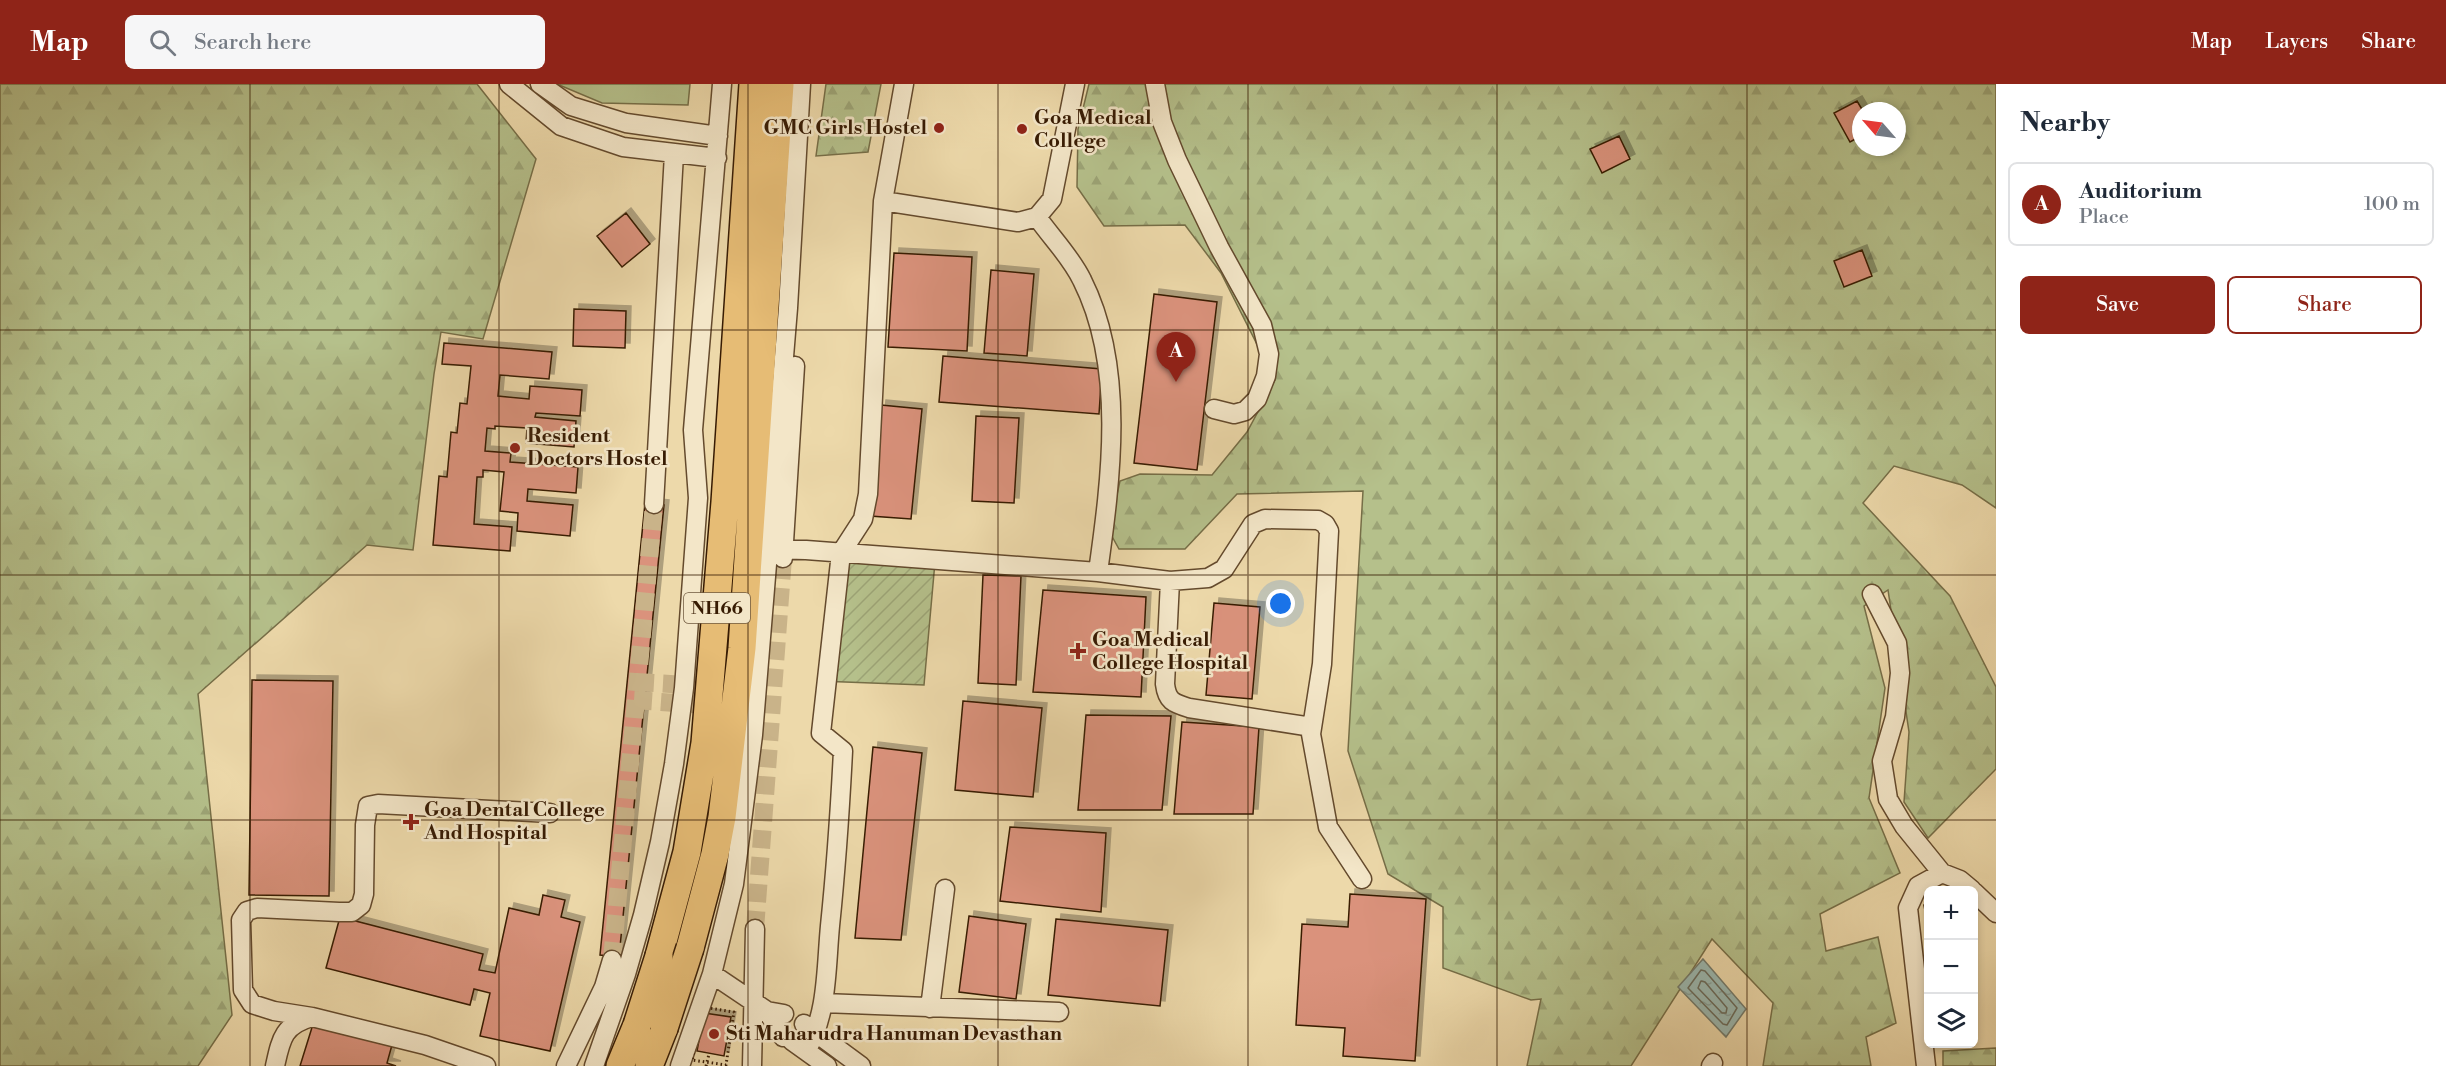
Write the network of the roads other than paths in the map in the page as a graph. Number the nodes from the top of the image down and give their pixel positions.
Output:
1 (509, 84) edge
2 (540, 84) edge
3 (722, 84) edge
4 (753, 84) edge
5 (780, 84) edge
6 (801, 84) edge
7 (904, 84) edge
8 (1075, 84) edge
9 (1155, 84) edge
10 (718, 136) junction
11 (674, 154) junction
12 (717, 158) junction
13 (883, 201) junction
14 (1037, 217) junction
15 (1214, 409) dead end
16 (654, 504) tunnel mouth
17 (778, 552) junction
18 (841, 553) junction
19 (1098, 572) junction
20 (1170, 581) junction
21 (1872, 594) dead end
22 (1312, 727) junction
23 (550, 813) dead end
24 (1942, 873) junction
25 (1362, 879) dead end
26 (1967, 886) edge
27 (945, 889) dead end
28 (1978, 896) edge
29 (1996, 913) edge
30 (754, 929) tunnel mouth
31 (612, 960) tunnel mouth
32 (712, 974) junction
33 (612, 989) junction
34 (823, 1003) junction
35 (930, 1008) junction
36 (768, 1010) junction
37 (1059, 1012) dead end
38 (312, 1017) junction
39 (810, 1029) junction
40 (793, 1043) junction
41 (275, 1066) edge
42 (486, 1066) edge
43 (566, 1066) edge
44 (594, 1066) edge
45 (620, 1066) edge
46 (649, 1066) edge
47 (680, 1066) edge
48 (752, 1066) edge
49 (827, 1066) edge
50 (861, 1066) edge
51 (1926, 1066) edge

1 - 11 street
2 - 10 street
3 - 10 street
4 - 45 highway, NH66, bridge
5 - 46 highway, NH66, bridge
6 - 17 street
7 - 13 street
8 - 14 street
9 - 15 street
10 - 12 street
11 - 12 street
11 - 16 street
12 - 33 street
13 - 14 street
13 - 18 street
14 - 19 street
17 - 18 street
17 - 32 street
18 - 19 street
18 - 34 street
19 - 20 street
20 - 22 street
20 - 22 street
21 - 24 street
22 - 25 street
23 - 38 street
24 - 26 street
24 - 51 street
27 - 35 street
28 - 29 street
30 - 36 street
31 - 33 street
32 - 36 street
32 - 47 street
33 - 43 street
33 - 44 street
34 - 35 street
34 - 39 street
35 - 37 street
36 - 40 street
36 - 48 street
38 - 41 street
38 - 42 street
39 - 40 street
39 - 50 street
40 - 49 street

